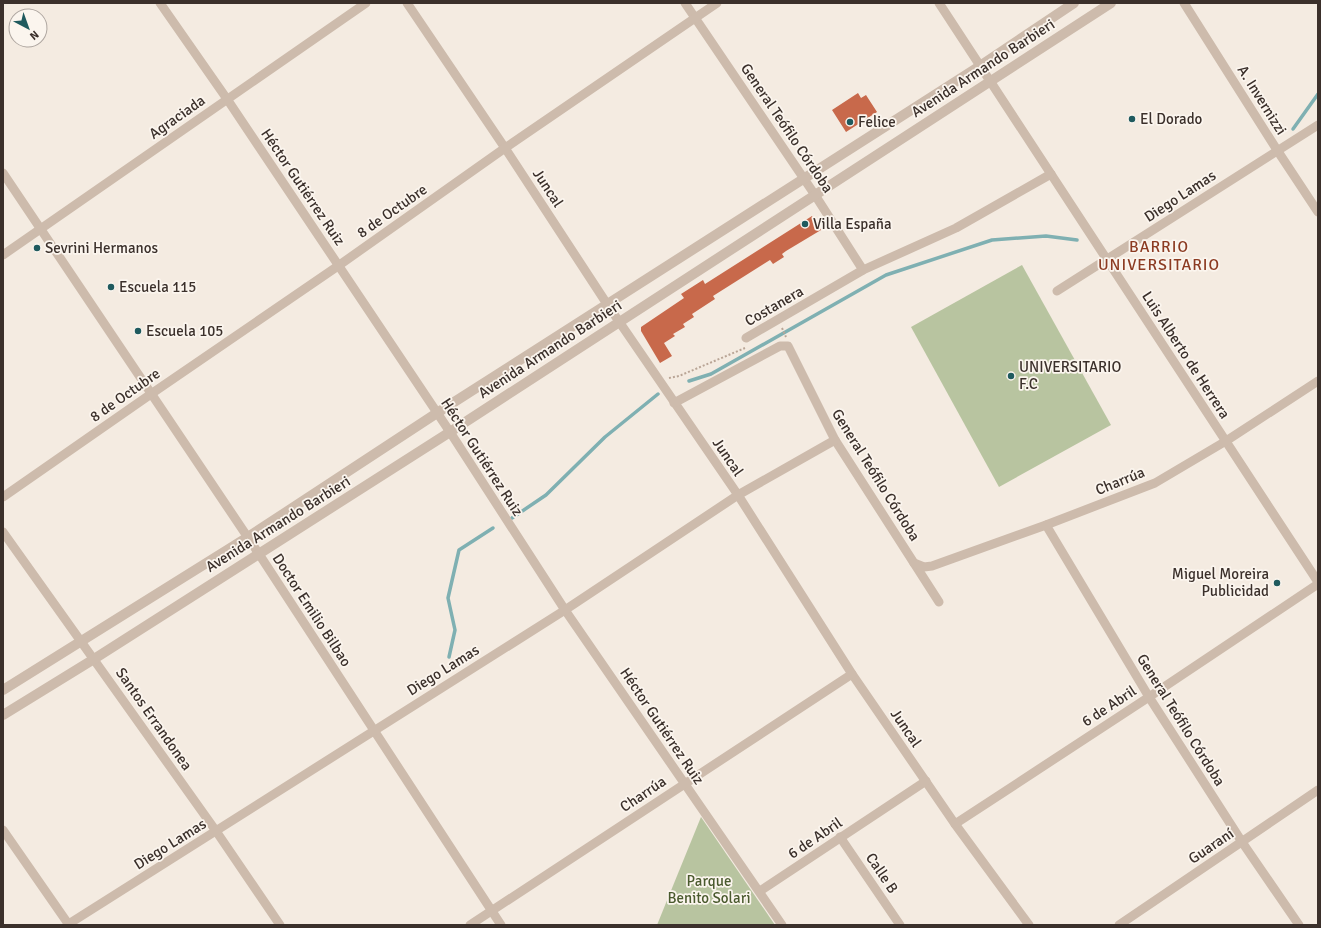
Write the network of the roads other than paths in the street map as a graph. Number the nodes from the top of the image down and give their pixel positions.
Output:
1 (160, 3) edge
2 (366, 3) edge
3 (407, 3) edge
4 (685, 3) edge
5 (717, 3) edge
6 (939, 3) edge
7 (1074, 3) edge
8 (1111, 3) edge
9 (1184, 3) edge
10 (695, 17) junction
11 (980, 66) junction
12 (991, 81) junction
13 (227, 99) junction
14 (1318, 125) edge
15 (505, 148) junction
16 (1277, 150) junction
17 (3, 173) edge
18 (1051, 174) junction
19 (804, 179) junction
20 (815, 195) junction
21 (1318, 212) edge
22 (40, 228) junction
23 (3, 255) edge
24 (1107, 260) junction
25 (338, 266) junction
26 (863, 270) junction
27 (1057, 291) dead end
28 (607, 304) junction
29 (619, 322) junction
30 (746, 338) road end
31 (1318, 381) edge
32 (151, 394) junction
33 (674, 403) junction
34 (437, 413) junction
35 (450, 432) junction
36 (835, 440) junction
37 (1226, 441) junction
38 (738, 496) junction
39 (3, 497) edge
40 (1046, 525) junction
41 (3, 532) edge
42 (248, 537) junction
43 (259, 554) junction
44 (914, 563) junction
45 (1318, 583) edge
46 (939, 602) dead end
47 (565, 610) junction
48 (81, 641) junction
49 (94, 659) junction
50 (852, 674) junction
51 (3, 690) edge
52 (1149, 697) junction
53 (3, 715) edge
54 (374, 731) junction
55 (926, 782) junction
56 (684, 784) junction
57 (1318, 790) edge
58 (955, 824) junction
59 (3, 830) edge
60 (216, 831) junction
61 (840, 837) junction
62 (1242, 842) junction
63 (760, 891) junction
64 (491, 912) junction
65 (68, 925) edge
66 (280, 925) edge
67 (470, 925) edge
68 (501, 925) edge
69 (782, 925) edge
70 (900, 925) edge
71 (1029, 925) edge
72 (1119, 925) edge
73 (1299, 925) edge

1 - 13 street, Héctor Gutiérrez Ruiz
2 - 13 street, Agraciada
3 - 15 street, Juncal
4 - 10 street, General Teófilo Córdoba
5 - 10 street, 8 de Octubre
6 - 11 street, Luis Alberto de Herrera
7 - 11 street, Avenida Armando Barbieri
8 - 12 street, Avenida Armando Barbieri
9 - 16 street, A. Invernizzi
10 - 15 street, 8 de Octubre
10 - 19 street, General Teófilo Córdoba
11 - 12 street, Luis Alberto de Herrera
11 - 19 street, Avenida Armando Barbieri
12 - 18 street, Luis Alberto de Herrera
12 - 20 street, Avenida Armando Barbieri
13 - 22 street, Agraciada
13 - 25 street, Héctor Gutiérrez Ruiz
14 - 16 street, Diego Lamas
15 - 25 street, 8 de Octubre
15 - 28 street, Juncal
16 - 21 street, A. Invernizzi
16 - 24 street, Diego Lamas
17 - 22 street, Doctor Emilio Bilbao
18 - 24 street, Luis Alberto de Herrera
18 - 26 street, Costanera
19 - 20 street, General Teófilo Córdoba
19 - 28 street, Avenida Armando Barbieri
20 - 26 street, General Teófilo Córdoba
20 - 29 street, Avenida Armando Barbieri
22 - 23 street, Agraciada
22 - 32 street, Doctor Emilio Bilbao
24 - 27 street, Diego Lamas
24 - 37 street, Luis Alberto de Herrera
25 - 32 street, 8 de Octubre
25 - 34 street, Héctor Gutiérrez Ruiz
26 - 30 street, Costanera
28 - 29 street, Juncal
28 - 34 street, Avenida Armando Barbieri
29 - 33 street, Juncal
29 - 35 street, Avenida Armando Barbieri
31 - 37 street, Charrúa
32 - 39 street, 8 de Octubre
32 - 42 street, Doctor Emilio Bilbao
33 - 36 street, General Teófilo Córdoba
33 - 38 street, Juncal
34 - 35 street, Héctor Gutiérrez Ruiz
34 - 42 street, Avenida Armando Barbieri
35 - 43 street, Avenida Armando Barbieri
35 - 47 street, Héctor Gutiérrez Ruiz
36 - 38 street, Diego Lamas
36 - 44 street, General Teófilo Córdoba
37 - 40 street, Charrúa
37 - 45 street, Luis Alberto de Herrera
38 - 47 street, Diego Lamas
38 - 50 street, Juncal
40 - 44 street, Charrúa
40 - 52 street, General Teófilo Córdoba
41 - 48 street, Santos Errandonea
42 - 43 street, Doctor Emilio Bilbao
42 - 48 street, Avenida Armando Barbieri
43 - 49 street, Avenida Armando Barbieri
43 - 54 street, Doctor Emilio Bilbao
44 - 46 street, General Teófilo Córdoba
45 - 52 street, 6 de Abril
47 - 54 street, Diego Lamas
47 - 56 street, Héctor Gutiérrez Ruiz
48 - 49 street, Santos Errandonea
48 - 51 street, Avenida Armando Barbieri
49 - 53 street, Avenida Armando Barbieri
49 - 60 street, Santos Errandonea
50 - 55 street, Juncal
50 - 56 street, Charrúa
52 - 58 street, 6 de Abril
52 - 62 street, General Teófilo Córdoba
54 - 60 street, Diego Lamas
54 - 64 street, Doctor Emilio Bilbao
55 - 58 street, Juncal
55 - 61 street, 6 de Abril
56 - 63 street, Héctor Gutiérrez Ruiz
56 - 64 street, Charrúa
57 - 62 street, Guaraní
58 - 71 street, Juncal
59 - 65 street
60 - 65 street, Diego Lamas
60 - 66 street, Santos Errandonea
61 - 63 street, 6 de Abril
61 - 70 street, Calle B
62 - 72 street, Guaraní
62 - 73 street, General Teófilo Córdoba
63 - 69 street, Héctor Gutiérrez Ruiz
64 - 67 street, Charrúa
64 - 68 street, Doctor Emilio Bilbao

